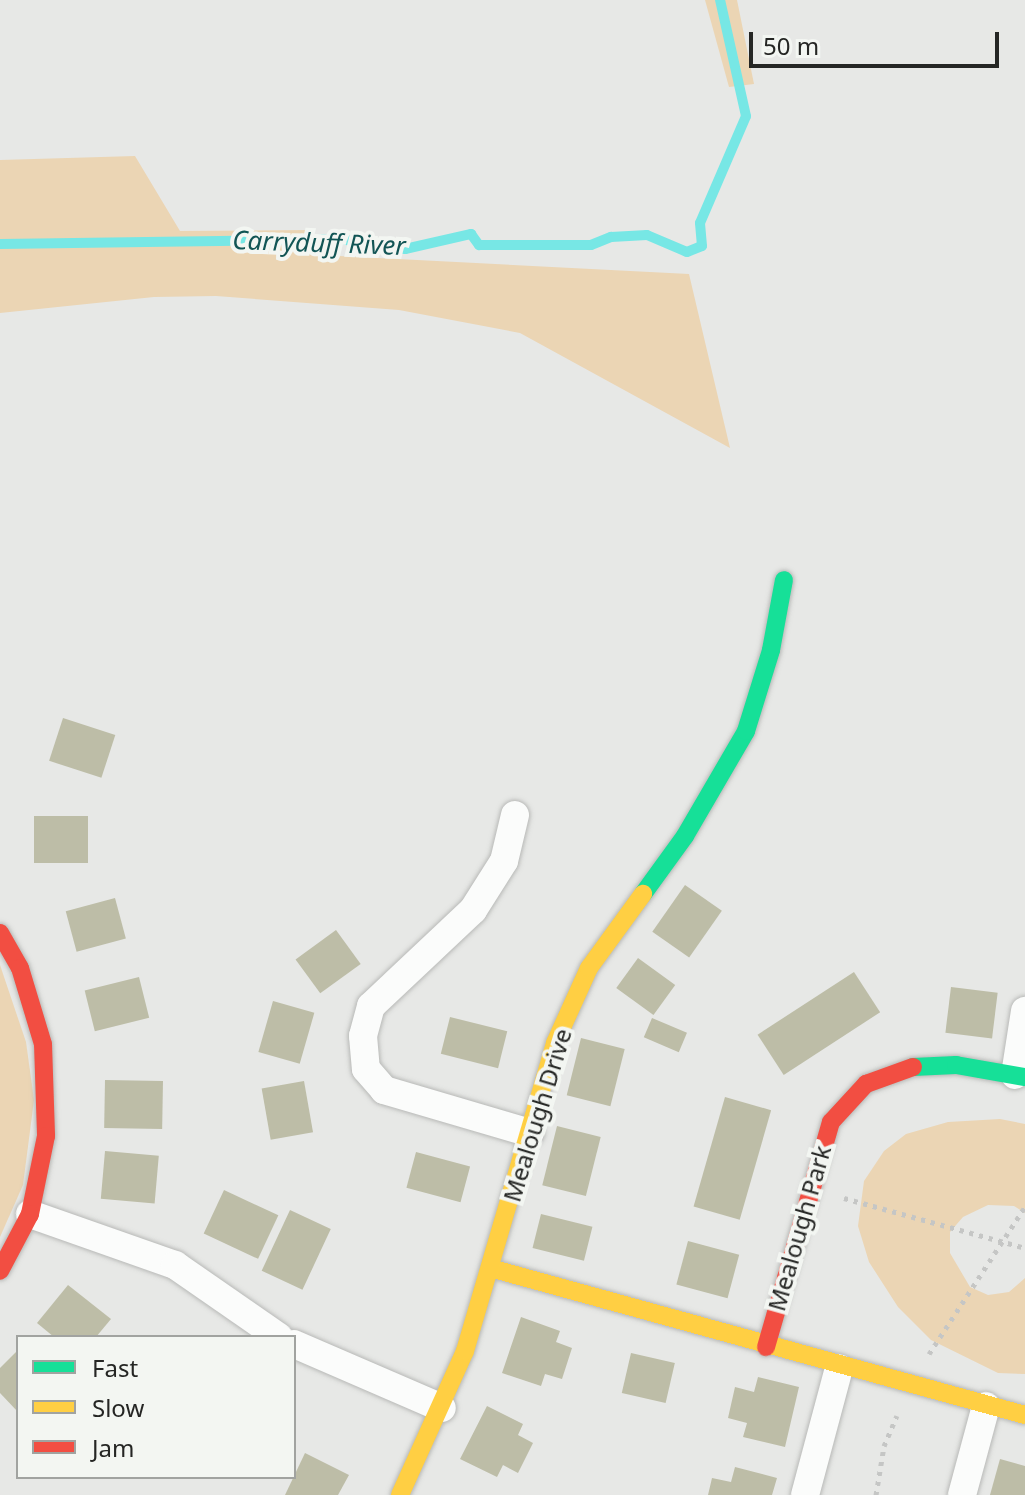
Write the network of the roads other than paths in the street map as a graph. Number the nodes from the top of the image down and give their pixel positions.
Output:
1 (784, 580) dead end
2 (515, 815) dead end
3 (0, 933) edge
4 (1025, 1011) edge
5 (1020, 1076) edge
6 (530, 1133) junction
7 (30, 1214) junction
8 (490, 1268) junction
9 (0, 1271) edge
10 (276, 1335) edge
11 (296, 1345) edge
12 (766, 1347) junction
13 (839, 1368) junction
14 (986, 1406) junction
15 (442, 1408) junction
16 (1025, 1415) edge
17 (400, 1495) edge
18 (805, 1495) edge
19 (962, 1495) edge

1 - 6 street, Mealough Drive
2 - 6 street
3 - 7 street
4 - 5 street, Mealough Park
5 - 12 street, Mealough Park
6 - 8 street, Mealough Drive
7 - 9 street
7 - 10 street
8 - 12 street
8 - 15 street, Mealough Drive
11 - 15 street
12 - 13 street
13 - 14 street
13 - 18 street
14 - 16 street
14 - 19 street
15 - 17 street, Mealough Drive

